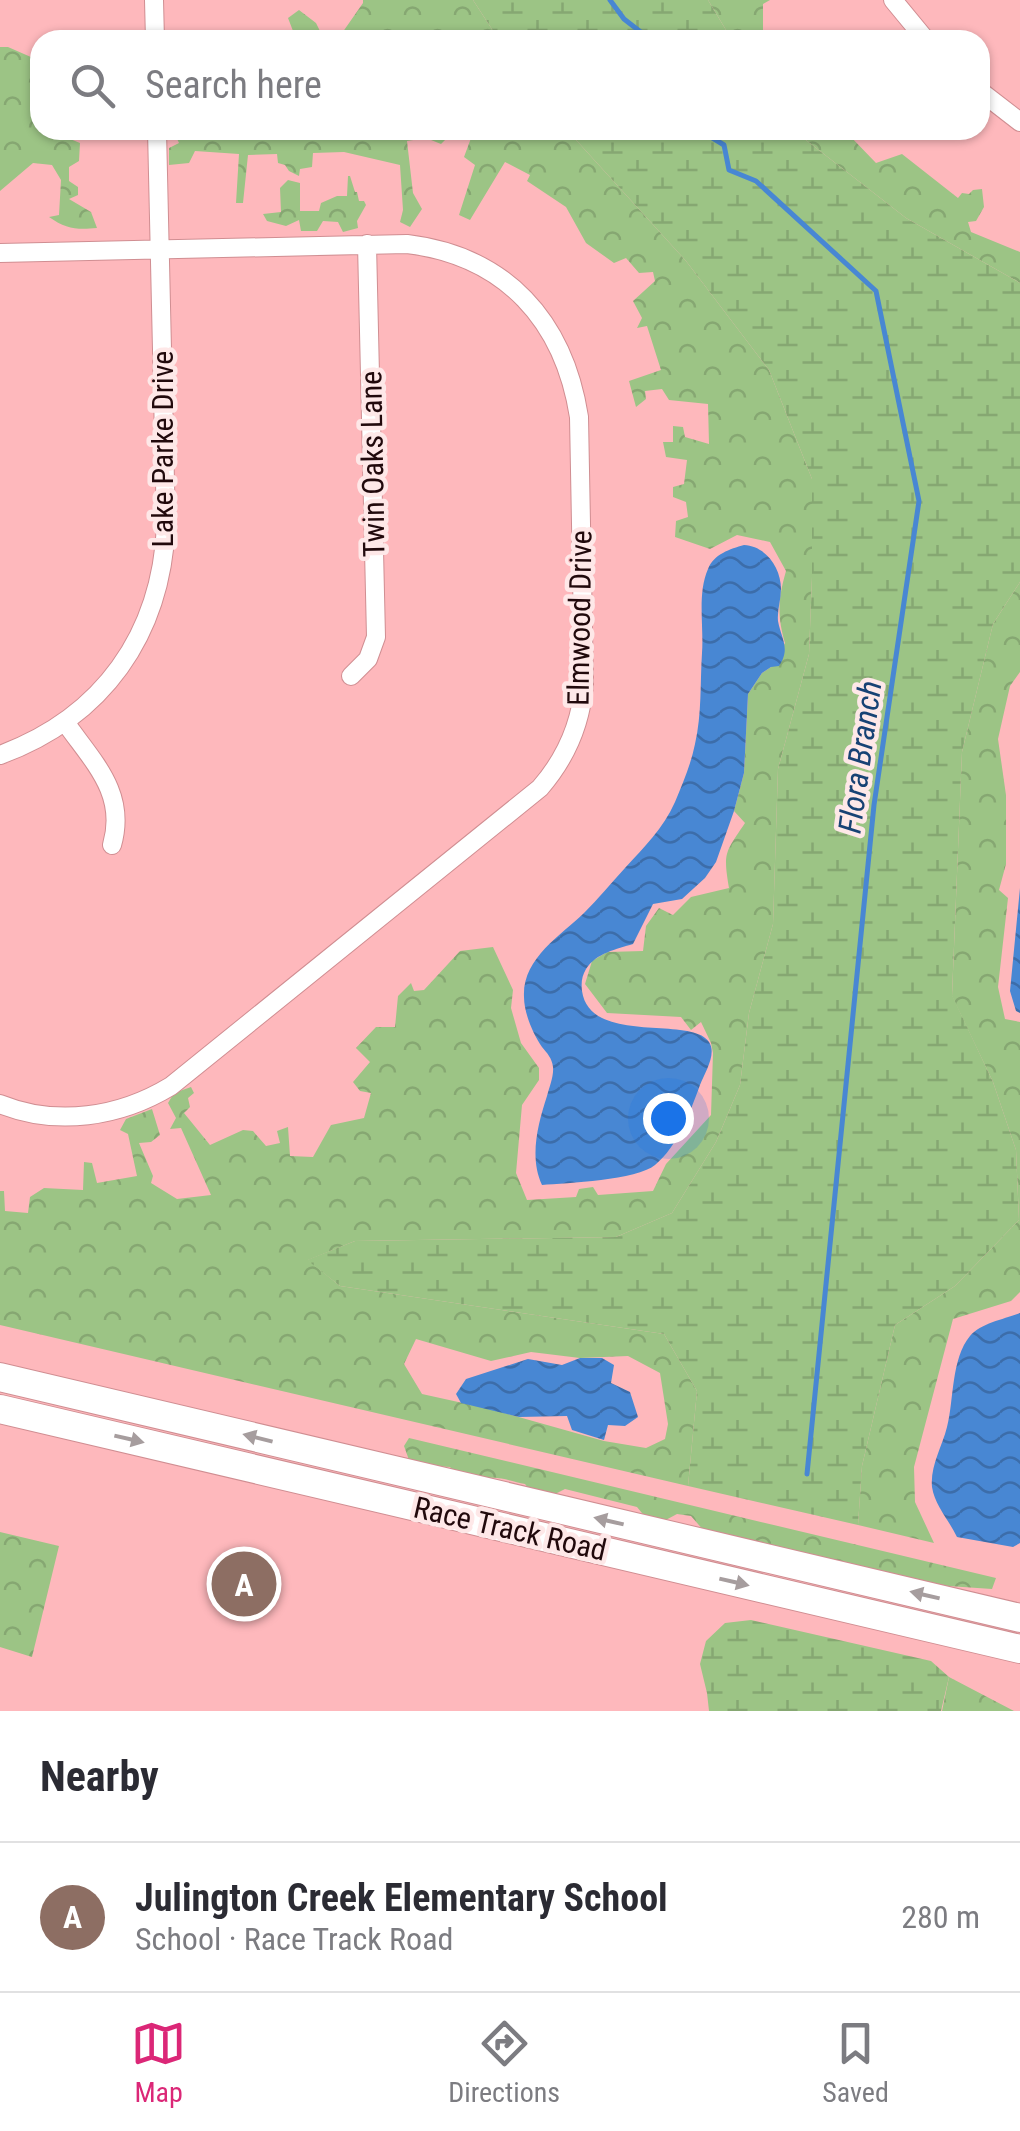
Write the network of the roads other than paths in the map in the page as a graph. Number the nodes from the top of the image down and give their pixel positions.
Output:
1 (154, 0) edge
2 (894, 0) edge
3 (155, 30) edge
4 (918, 30) edge
5 (990, 99) edge
6 (1020, 122) edge
7 (157, 140) edge
8 (367, 244) junction
9 (160, 249) junction
10 (0, 253) edge
11 (351, 676) dead end
12 (65, 722) junction
13 (0, 755) edge
14 (112, 845) dead end
15 (0, 1104) edge
16 (0, 1377) edge
17 (96, 1400) junction
18 (0, 1408) edge
19 (56, 1422) junction
20 (306, 1449) junction
21 (402, 1472) junction
22 (298, 1479) junction
23 (394, 1502) junction
24 (1020, 1618) edge
25 (1020, 1649) edge

1 - 3 street
2 - 4 street
5 - 6 street
7 - 9 street, Lake Parke Drive
8 - 9 street, Elmwood Drive
8 - 11 street, Twin Oaks Lane
8 - 15 street, Elmwood Drive
9 - 10 street, Elmwood Drive
9 - 12 street, Lake Parke Drive
12 - 13 street, Lake Parke Drive
12 - 14 street
16 - 17 main road, Race Track Road
17 - 19 main road
20 -> 17 main road, Race Track Road
18 - 19 main road, Race Track Road
19 -> 22 main road, Race Track Road
20 - 21 main road, Race Track Road
20 - 22 main road
21 - 23 main road
24 -> 21 main road, Race Track Road
22 - 23 main road, Race Track Road
23 -> 25 main road, Race Track Road

